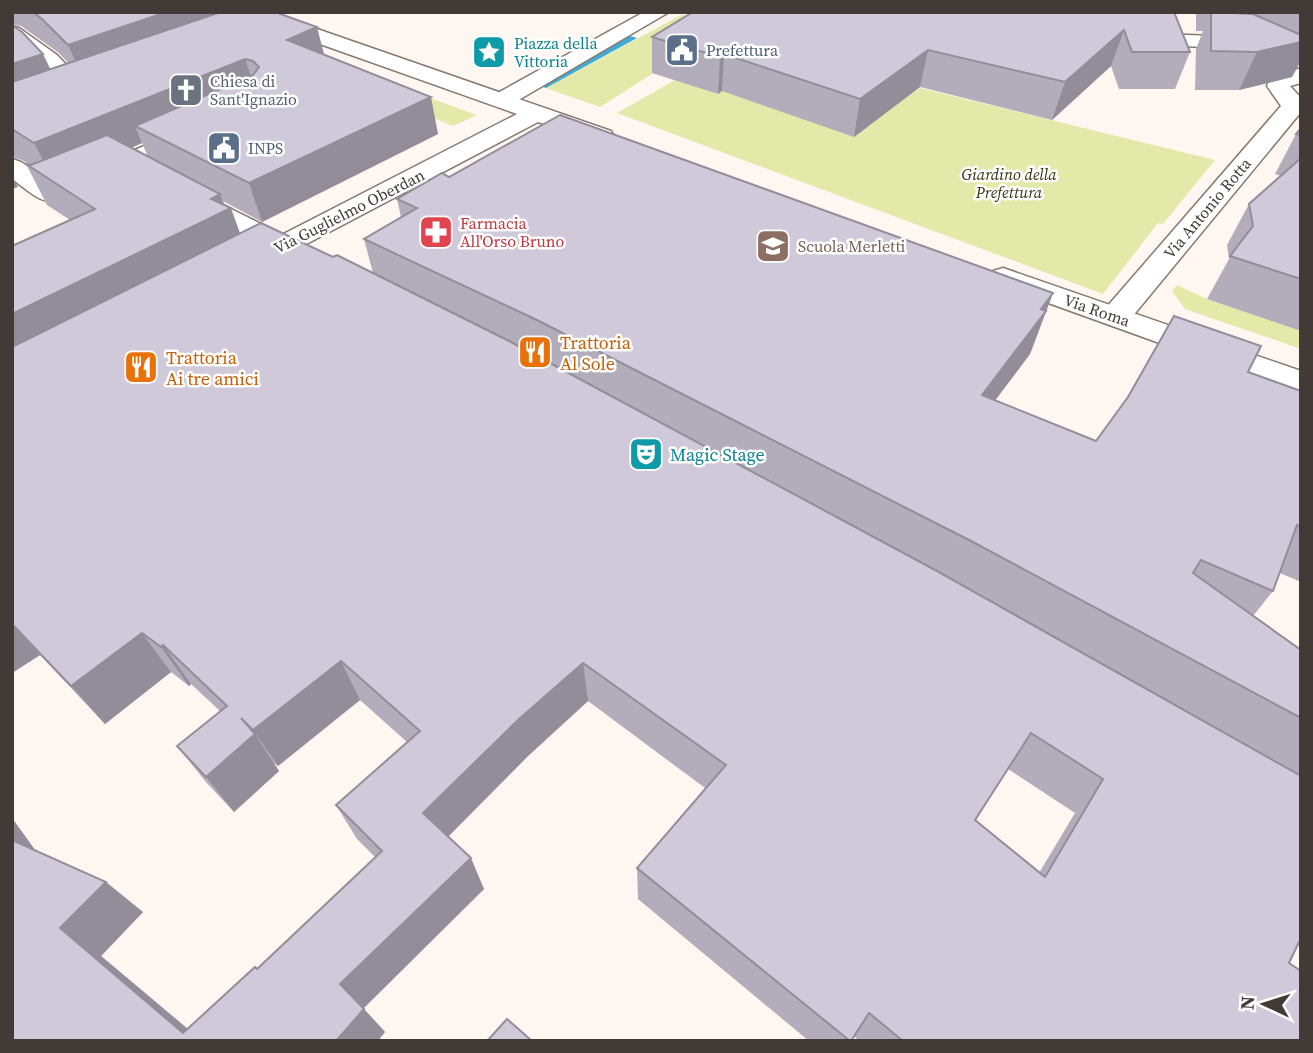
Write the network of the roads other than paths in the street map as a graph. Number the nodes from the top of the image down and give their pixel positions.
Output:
1 (659, 12) edge
2 (248, 22) edge
3 (12, 32) edge
4 (1117, 38) edge
5 (1301, 41) edge
6 (1240, 43) junction
7 (1301, 74) edge
8 (105, 83) edge
9 (79, 92) junction
10 (57, 100) edge
11 (502, 100) junction
12 (1297, 106) edge
13 (537, 113) junction
14 (220, 120) edge
15 (629, 146) edge
16 (127, 163) junction
17 (12, 167) edge
18 (282, 245) junction
19 (984, 270) edge
20 (328, 271) edge
21 (221, 278) edge
22 (1116, 316) junction
23 (1301, 383) edge

1 - 11 street
2 - 11 street
3 - 9 street
4 - 6 street
5 - 6 street
6 - 7 street
7 - 12 street
8 - 9 street
9 - 10 street
11 - 13 street
12 - 22 street, Via Antonio Rotta
13 - 15 street
13 - 18 street, Via Guglielmo Oberdan
14 - 16 street
16 - 17 street
16 - 18 street
18 - 20 street
18 - 21 street, Via Guglielmo Oberdan
19 - 22 street, Via Roma
22 - 23 street, Via Roma

